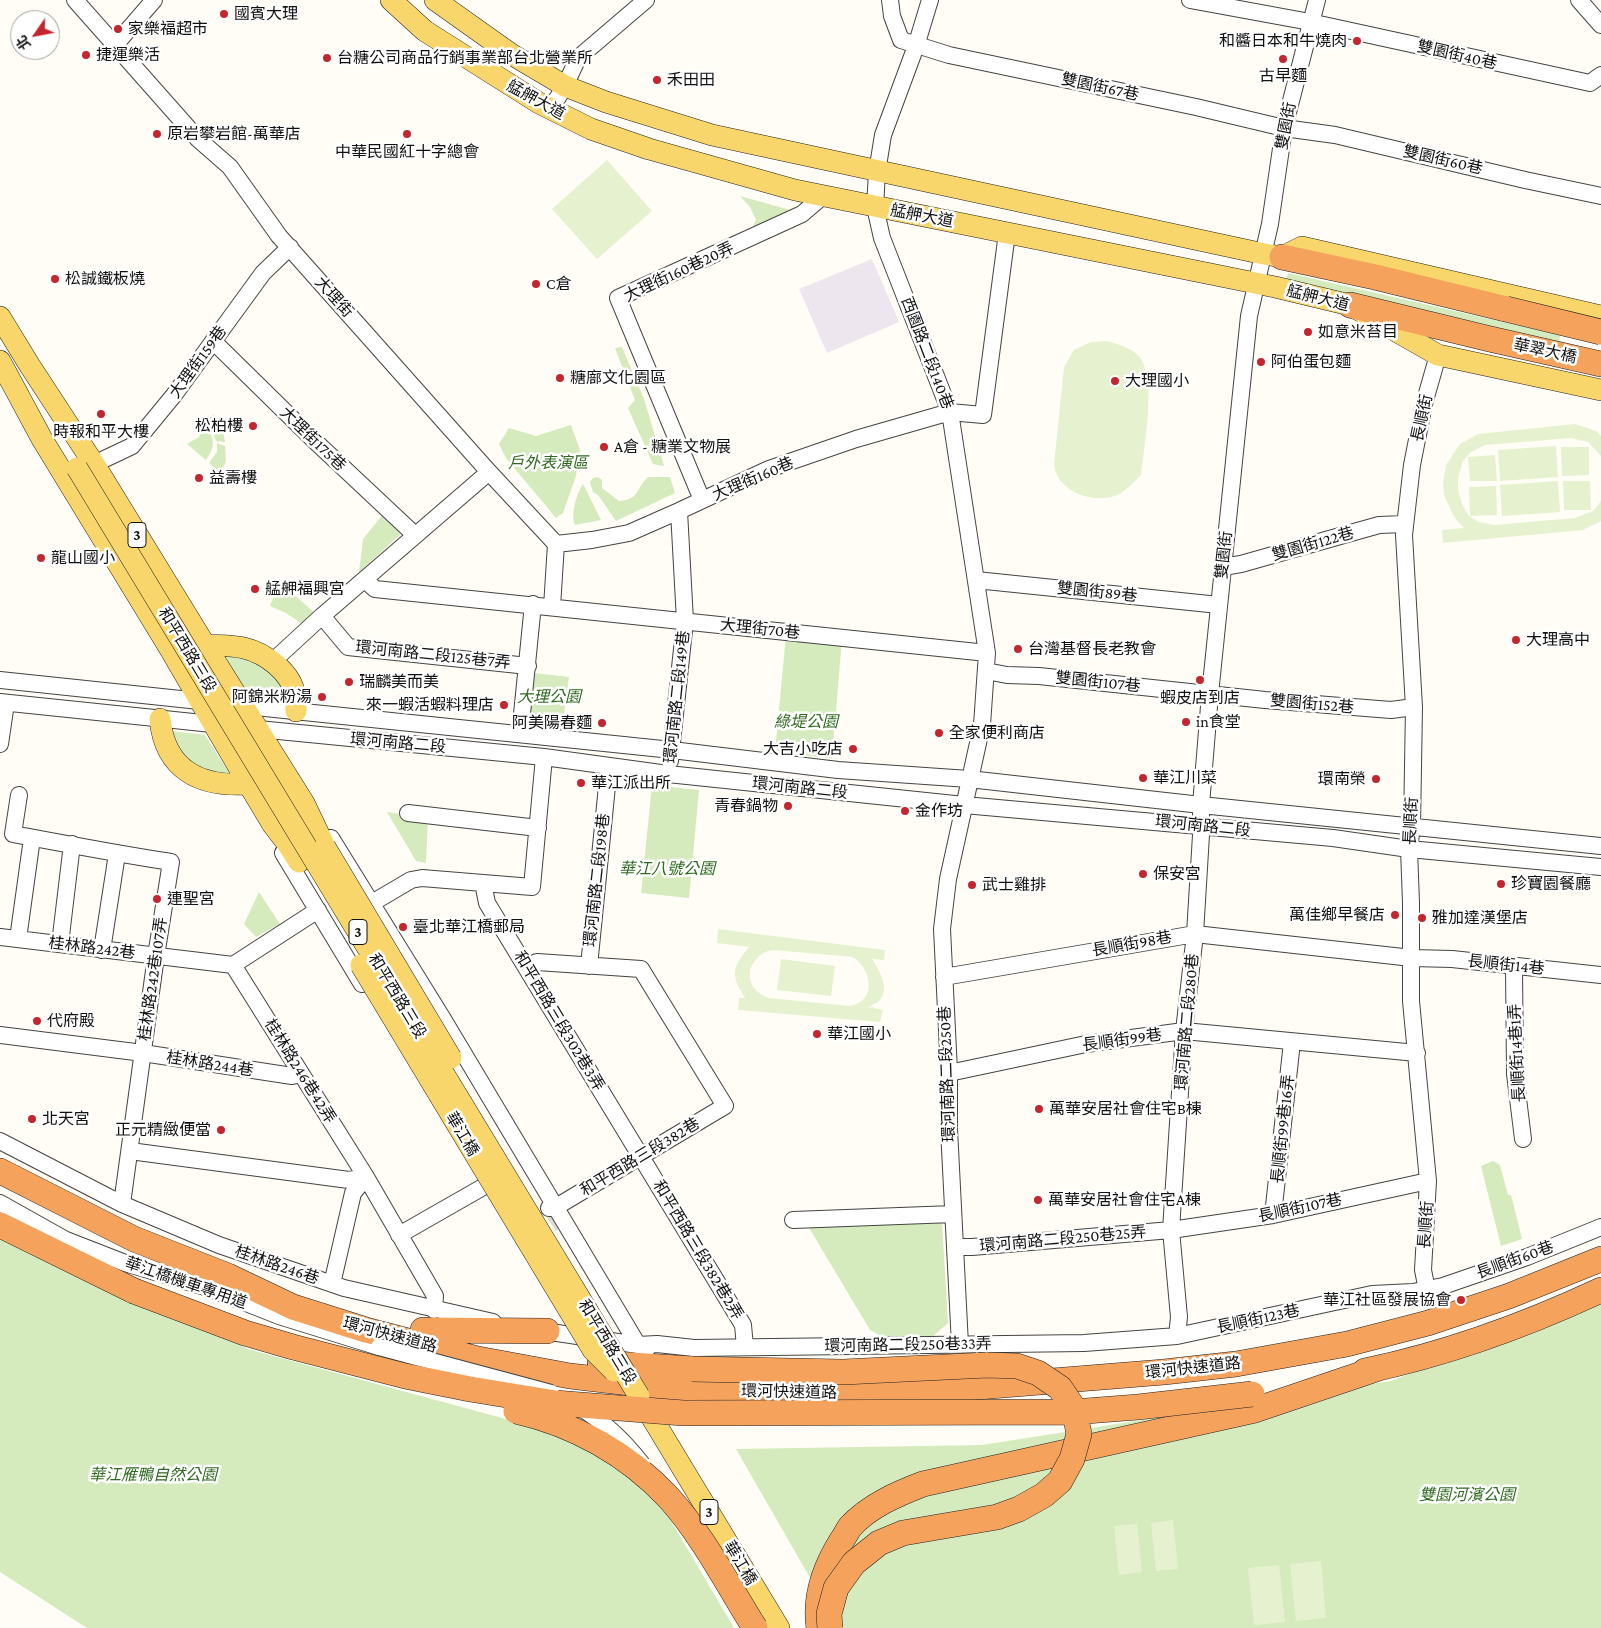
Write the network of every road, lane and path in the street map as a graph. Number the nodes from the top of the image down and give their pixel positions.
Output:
1 (75, 0) edge
2 (154, 0) edge
3 (391, 0) edge
4 (435, 0) edge
5 (646, 0) edge
6 (890, 0) edge
7 (930, 0) edge
8 (1190, 0) edge
9 (1316, 0) edge
10 (1579, 0) edge
11 (1310, 22) junction
12 (1601, 25) edge
13 (115, 45) junction
14 (916, 46) junction
15 (1601, 75) edge
16 (565, 86) junction
17 (550, 110) junction
18 (1284, 128) junction
19 (877, 172) junction
20 (823, 196) junction
21 (1601, 196) edge
22 (875, 207) junction
23 (1007, 233) junction
24 (290, 248) junction
25 (1273, 256) junction
26 (1257, 283) junction
27 (1350, 305) junction
28 (1506, 309) joint
29 (1601, 316) edge
30 (0, 317) edge
31 (1601, 332) edge
32 (1490, 340) joint
33 (213, 341) junction
34 (1438, 355) junction
35 (1601, 364) edge
36 (5, 370) edge
37 (1601, 390) edge
38 (950, 412) junction
39 (86, 466) junction
40 (489, 472) junction
41 (702, 500) junction
42 (679, 511) junction
43 (1404, 524) junction
44 (415, 535) junction
45 (556, 544) junction
46 (1223, 566) junction
47 (365, 580) junction
48 (976, 580) junction
49 (533, 604) junction
50 (1219, 605) junction
51 (552, 607) junction
52 (322, 616) junction
53 (685, 621) junction
54 (205, 646) junction
55 (987, 653) junction
56 (272, 662) junction
57 (528, 666) junction
58 (986, 671) junction
59 (0, 680) edge
60 (1210, 694) junction
61 (200, 701) junction
62 (3, 703) edge
63 (242, 705) junction
64 (1414, 707) junction
65 (296, 711) junction
66 (160, 719) junction
67 (214, 724) junction
68 (256, 728) junction
69 (520, 734) junction
70 (0, 744) edge
71 (672, 750) junction
72 (544, 756) junction
73 (609, 766) junction
74 (668, 774) junction
75 (969, 779) junction
76 (248, 784) junction
77 (19, 796) dead end
78 (304, 803) junction
79 (964, 804) junction
80 (1201, 805) junction
81 (408, 813) dead end
82 (273, 825) junction
83 (1412, 826) junction
84 (1202, 827) junction
85 (538, 828) junction
86 (32, 838) junction
87 (72, 844) junction
88 (1601, 846) edge
89 (325, 847) joint
90 (1409, 848) junction
91 (117, 854) junction
92 (299, 862) joint
93 (1601, 867) edge
94 (482, 883) junction
95 (372, 903) junction
96 (318, 910) junction
97 (1195, 934) junction
98 (0, 937) edge
99 (18, 939) junction
100 (60, 944) junction
101 (102, 950) junction
102 (156, 956) junction
103 (1412, 958) junction
104 (234, 965) junction
105 (526, 966) junction
106 (588, 966) junction
107 (1514, 967) junction
108 (1601, 975) edge
109 (944, 977) junction
110 (1184, 1031) junction
111 (0, 1035) edge
112 (1292, 1042) junction
113 (1417, 1053) junction
114 (142, 1054) junction
115 (949, 1072) junction
116 (301, 1074) junction
117 (725, 1106) joint
118 (1523, 1139) dead end
119 (0, 1141) edge
120 (130, 1150) junction
121 (641, 1157) junction
122 (3, 1173) edge
123 (366, 1177) junction
124 (1428, 1180) junction
125 (483, 1187) junction
126 (0, 1203) edge
127 (122, 1204) junction
128 (554, 1212) junction
129 (954, 1214) junction
130 (1273, 1215) junction
131 (793, 1220) dead end
132 (0, 1225) edge
133 (1601, 1226) edge
134 (1171, 1230) junction
135 (399, 1235) junction
136 (955, 1247) junction
137 (1601, 1259) edge
138 (228, 1276) junction
139 (332, 1284) junction
140 (1427, 1290) junction
141 (1601, 1290) edge
142 (429, 1320) junction
143 (547, 1331) joint
144 (572, 1336) junction
145 (1178, 1336) junction
146 (638, 1345) junction
147 (960, 1345) junction
148 (745, 1347) junction
149 (692, 1364) junction
150 (1382, 1367) junction
151 (405, 1376) junction
152 (639, 1396) junction
153 (743, 1628) edge
154 (755, 1628) edge
155 (779, 1628) edge
156 (819, 1628) edge
157 (830, 1628) edge
158 (838, 1628) edge

1 - 13 street, 大理街
2 - 13 street
3 - 17 main road, 艋舺大道
4 - 16 main road, 艋舺大道
5 - 16 street
6 - 14 street
7 - 14 street, 西園路二段140巷
8 - 11 street, 雙園街40巷
9 - 11 street, 雙園街
10 - 12 street
11 - 15 street, 雙園街40巷
11 - 18 street, 雙園街
13 - 24 street, 大理街
14 - 18 street, 雙園街67巷
14 - 19 street, 西園路二段140巷
16 - 17 street
16 - 19 main road, 艋舺大道
17 - 20 main road, 艋舺大道
18 - 21 street, 雙園街60巷
18 - 25 street, 雙園街
19 - 22 street, 西園路二段140巷
19 - 25 main road, 艋舺大道
20 - 22 main road, 艋舺大道
20 - 41 street, 大理街160巷20弄
22 - 23 main road, 艋舺大道
22 - 38 street, 西園路二段140巷
23 - 26 main road, 艋舺大道
23 - 38 street
24 - 33 street, 大理街159巷
24 - 40 street, 大理街
25 - 26 street, 雙園街
25 - 28 highway, 艋舺大道
25 - 29 main road
26 - 27 main road, 艋舺大道
26 - 46 street, 雙園街
27 - 32 highway, 艋舺大道
27 - 34 main road
28 - 31 highway, 華翠大橋, bridge
30 - 39 main road, 和平西路三段 / 3
32 - 35 highway, 華翠大橋
33 - 39 street, 大理街159巷
33 - 44 street, 大理街175巷
34 - 37 main road
34 - 43 street, 長順街
36 - 39 main road, 和平西路三段 / 3
36 - 61 main road, 和平西路三段 / 3
38 - 41 street, 大理街160巷
38 - 48 street, 西園路二段140巷
39 - 54 main road, 和平西路三段 / 3
39 - 152 main road, 和平西路三段 / 3, bridge
40 - 44 street
40 - 45 street, 大理街
41 - 42 street, 大理街160巷
42 - 45 street, 大理街160巷
42 - 53 street, 環河南路二段149巷
43 - 46 street, 雙園街122巷
43 - 64 street, 長順街
44 - 47 street
45 - 51 street
46 - 50 street, 雙園街
47 - 49 street, 大理街70巷
47 - 52 street
48 - 50 street, 雙園街89巷
48 - 55 street, 西園路二段140巷
49 - 51 street, 大理街70巷
49 - 57 street
50 - 60 street, 雙園街
51 - 53 street, 大理街70巷
52 - 56 street
52 - 57 street, 環河南路二段125巷7弄
53 - 55 street, 大理街70巷
53 - 71 street, 環河南路二段149巷
54 - 56 main road
54 - 63 main road, 和平西路三段 / 3
55 - 58 street, 西園路二段140巷
56 - 65 main road
57 - 69 street
58 - 60 street, 雙園街107巷
58 - 75 street, 西園路二段140巷
59 - 61 street, 環河南路二段
60 - 64 street, 雙園街152巷
60 - 80 street, 雙園街
61 - 63 street, 環河南路二段
61 - 67 main road, 和平西路三段 / 3
62 - 66 street, 環河南路二段
62 - 70 street
63 - 65 street, 環河南路二段
63 - 68 main road, 和平西路三段 / 3
64 - 83 street, 長順街
65 - 69 street, 環河南路二段
66 - 67 street, 環河南路二段
66 - 76 main road
67 - 68 street, 環河南路二段
67 - 76 main road, 和平西路三段 / 3
68 - 72 street, 環河南路二段
68 - 78 main road, 和平西路三段 / 3
69 - 71 street, 環河南路二段
71 - 74 street, 環河南路二段149巷
71 - 75 street, 環河南路二段
72 - 73 street, 環河南路二段
72 - 85 street
73 - 74 street, 環河南路二段
73 - 106 street, 環河南路二段198巷
74 - 79 street, 環河南路二段
75 - 79 street, 西園路二段140巷
75 - 80 street, 環河南路二段
76 - 82 main road, 和平西路三段 / 3
77 - 86 street, 桂林路242巷107弄
78 - 89 main road, 和平西路三段 / 3
78 - 95 street, 和平西路三段
79 - 84 street, 環河南路二段
79 - 109 street, 環河南路二段250巷
80 - 83 street, 環河南路二段
80 - 84 street, 雙園街
81 - 85 street
82 - 92 main road, 和平西路三段 / 3
82 - 96 street, 和平西路三段
83 - 88 street, 環河南路二段
83 - 90 street, 長順街
84 - 90 street, 環河南路二段
84 - 97 street, 環河南路二段280巷
85 - 94 street
86 - 87 street, 桂林路242巷107弄
86 - 99 street
87 - 91 street, 桂林路242巷107弄
87 - 100 street
89 - 152 main road, 華江橋 / 3, bridge
90 - 93 street, 環河南路二段
90 - 103 street, 長順街
91 - 101 street
91 - 102 street, 桂林路242巷107弄
92 - 152 main road, 華江橋 / 3, bridge
94 - 95 street
94 - 105 street, 和平西路三段302巷3弄
95 - 128 street, 和平西路三段
96 - 104 street
96 - 125 street, 和平西路三段
97 - 103 street, 長順街98巷
97 - 109 street, 長順街98巷
97 - 110 street, 環河南路二段280巷
98 - 99 street, 桂林路242巷
99 - 100 street, 桂林路242巷
100 - 101 street, 桂林路242巷
101 - 102 street, 桂林路242巷
102 - 104 street, 桂林路242巷
102 - 114 street, 桂林路242巷107弄
103 - 107 street, 長順街14巷
103 - 113 street, 長順街
104 - 116 street, 桂林路246巷42弄
105 - 106 street, 環河南路二段198巷
105 - 121 street, 和平西路三段302巷3弄
106 - 117 street, 環河南路二段198巷
107 - 108 street, 長順街14巷
107 - 118 street, 長順街14巷1弄
109 - 115 street, 環河南路二段250巷
110 - 112 street, 長順街99巷
110 - 115 street, 長順街99巷
110 - 134 street, 環河南路二段280巷
111 - 114 street, 桂林路244巷
112 - 113 street, 長順街99巷
112 - 130 street, 長順街99巷16弄
113 - 124 street, 長順街
114 - 116 street, 桂林路244巷
114 - 120 street, 桂林路242巷107弄
115 - 129 street, 環河南路二段250巷
116 - 123 street, 桂林路246巷42弄
117 - 121 street, 和平西路三段382巷
119 - 127 street, 桂林路246巷
120 - 123 street
120 - 127 street, 桂林路242巷107弄
121 - 128 street, 和平西路三段382巷
121 - 148 street, 和平西路三段382巷2弄
122 - 138 highway, 環河快速道路
123 - 135 street, 桂林路246巷42弄
123 - 139 street
124 - 130 street, 長順街107巷
124 - 140 street, 長順街
125 - 135 street
125 - 144 street, 和平西路三段
126 - 153 street, 華江橋機車專用道, bridge
127 - 139 street, 桂林路246巷
128 - 146 street, 和平西路三段
129 - 131 street
129 - 136 street, 環河南路二段250巷
130 - 134 street, 長順街107巷
132 - 151 highway, 環河快速道路, bridge
133 - 140 street, 長順街60巷
134 - 136 street, 環河南路二段250巷25弄
134 - 145 street, 環河南路二段280巷
135 - 142 street, 桂林路246巷42弄
136 - 147 street, 環河南路二段250巷
137 - 138 highway, 環河快速道路
138 - 142 highway
139 - 142 street, 桂林路246巷
140 - 145 street, 長順街123巷
141 - 150 highway, 環河快速道路
142 - 143 highway
142 - 149 highway
143 - 144 street
144 - 146 street
145 - 147 street, 環河南路二段250巷33弄
146 - 148 street, 環河南路二段250巷33弄
146 - 149 street
147 - 148 street, 環河南路二段250巷33弄
149 - 157 highway, bridge
149 - 158 street
150 - 151 highway, 環河快速道路, bridge
150 - 156 highway
151 - 154 highway, bridge
152 - 155 main road, 華江橋 / 3, bridge

